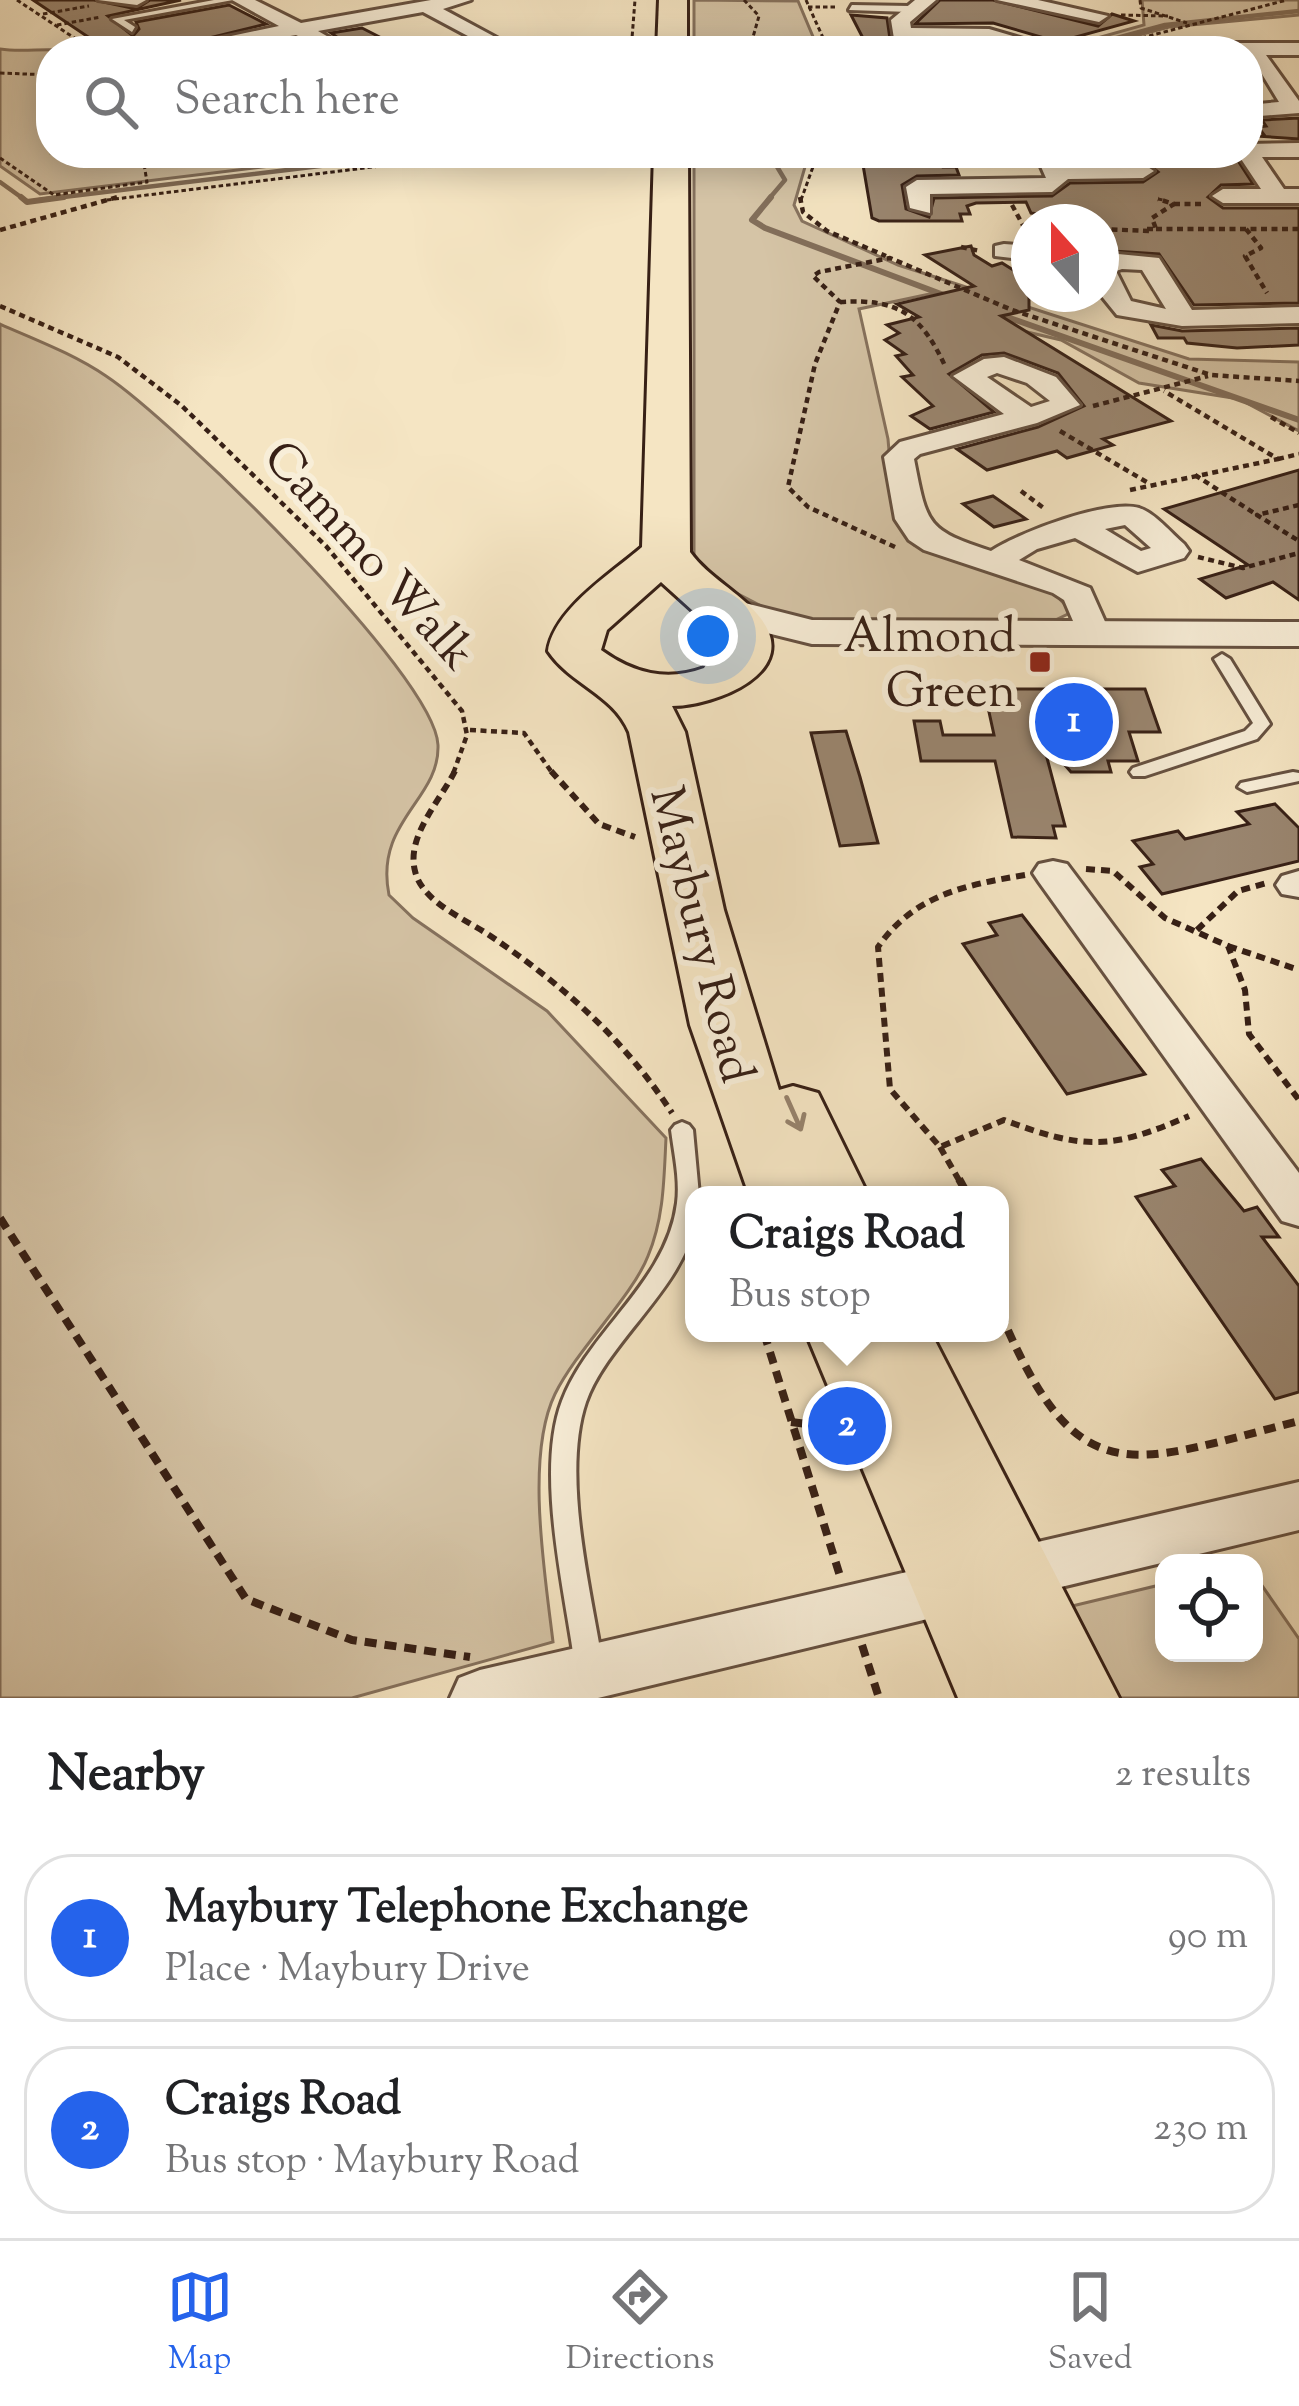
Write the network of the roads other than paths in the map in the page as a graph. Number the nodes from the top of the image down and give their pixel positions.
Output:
1 (137, 0) edge
2 (230, 0) edge
3 (241, 0) edge
4 (462, 0) edge
5 (673, 0) edge
6 (1012, 0) edge
7 (111, 1) edge
8 (912, 3) edge
9 (414, 6) edge
10 (852, 8) road end
11 (1099, 16) road end
12 (132, 29) dead end
13 (299, 29) junction
14 (274, 36) edge
15 (313, 36) edge
16 (479, 36) edge
17 (672, 36) edge
18 (904, 36) edge
19 (1299, 49) edge
20 (1263, 61) edge
21 (1263, 72) edge
22 (1296, 107) edge
23 (1263, 110) edge
24 (1299, 150) edge
25 (1263, 151) edge
26 (671, 168) edge
27 (1053, 168) edge
28 (1112, 168) edge
29 (1263, 168) edge
30 (1143, 171) dead end
31 (1223, 196) dead end
32 (1288, 196) edge
33 (922, 208) dead end
34 (1151, 230) road end
35 (1119, 263) edge
36 (1150, 263) junction
37 (1119, 298) edge
38 (1182, 315) junction
39 (1286, 315) edge
40 (1030, 416) junction
41 (1079, 527) junction
42 (666, 552) junction
43 (994, 562) junction
44 (605, 605) junction
45 (722, 607) junction
46 (1299, 634) edge
47 (1094, 635) junction
48 (1222, 658) junction
49 (1299, 659) edge
50 (728, 677) junction
51 (613, 685) junction
52 (1139, 772) dead end
53 (1297, 780) edge
54 (1246, 787) dead end
55 (1053, 873) road end
56 (682, 1130) road end
57 (1291, 1184) edge
58 (686, 1186) edge
59 (782, 1186) edge
60 (827, 1186) edge
61 (685, 1215) edge
62 (850, 1342) edge
63 (895, 1342) edge
64 (1299, 1506) edge
65 (980, 1580) junction
66 (592, 1685) edge
67 (493, 1695) edge
68 (1004, 1698) edge
69 (1073, 1698) edge

1 - 7 street
2 - 12 lane
3 - 13 street
4 - 9 street
5 - 17 main road
6 - 11 street
8 - 10 lane
8 - 18 street
9 - 13 street
9 - 16 street
13 - 14 street
13 - 15 street
19 - 20 street
21 - 22 street
22 - 23 street
24 - 25 street
26 - 42 main road
27 - 33 street
28 - 30 street
29 - 32 street
31 - 32 street
34 - 36 street
35 - 36 street
36 - 38 street
37 - 38 street
38 - 39 street
40 - 40 street
40 - 43 street
41 - 41 street
41 - 43 street
42 - 44 main road, Maybury Road
42 - 45 main road
43 - 47 street
44 - 45 main road
44 - 51 main road, Maybury Road
45 - 47 street
45 - 50 main road, Maybury Road
46 - 47 street
48 - 49 street
48 - 50 street
48 - 52 lane
50 - 51 main road
50 -> 60 main road, Maybury Road
51 - 59 main road, Maybury Road
53 - 54 lane
55 - 57 street
56 - 58 lane
61 - 66 lane
62 - 65 main road
63 - 65 main road
64 - 65 street
65 - 66 street
65 - 68 main road
65 - 69 main road
66 - 67 street

